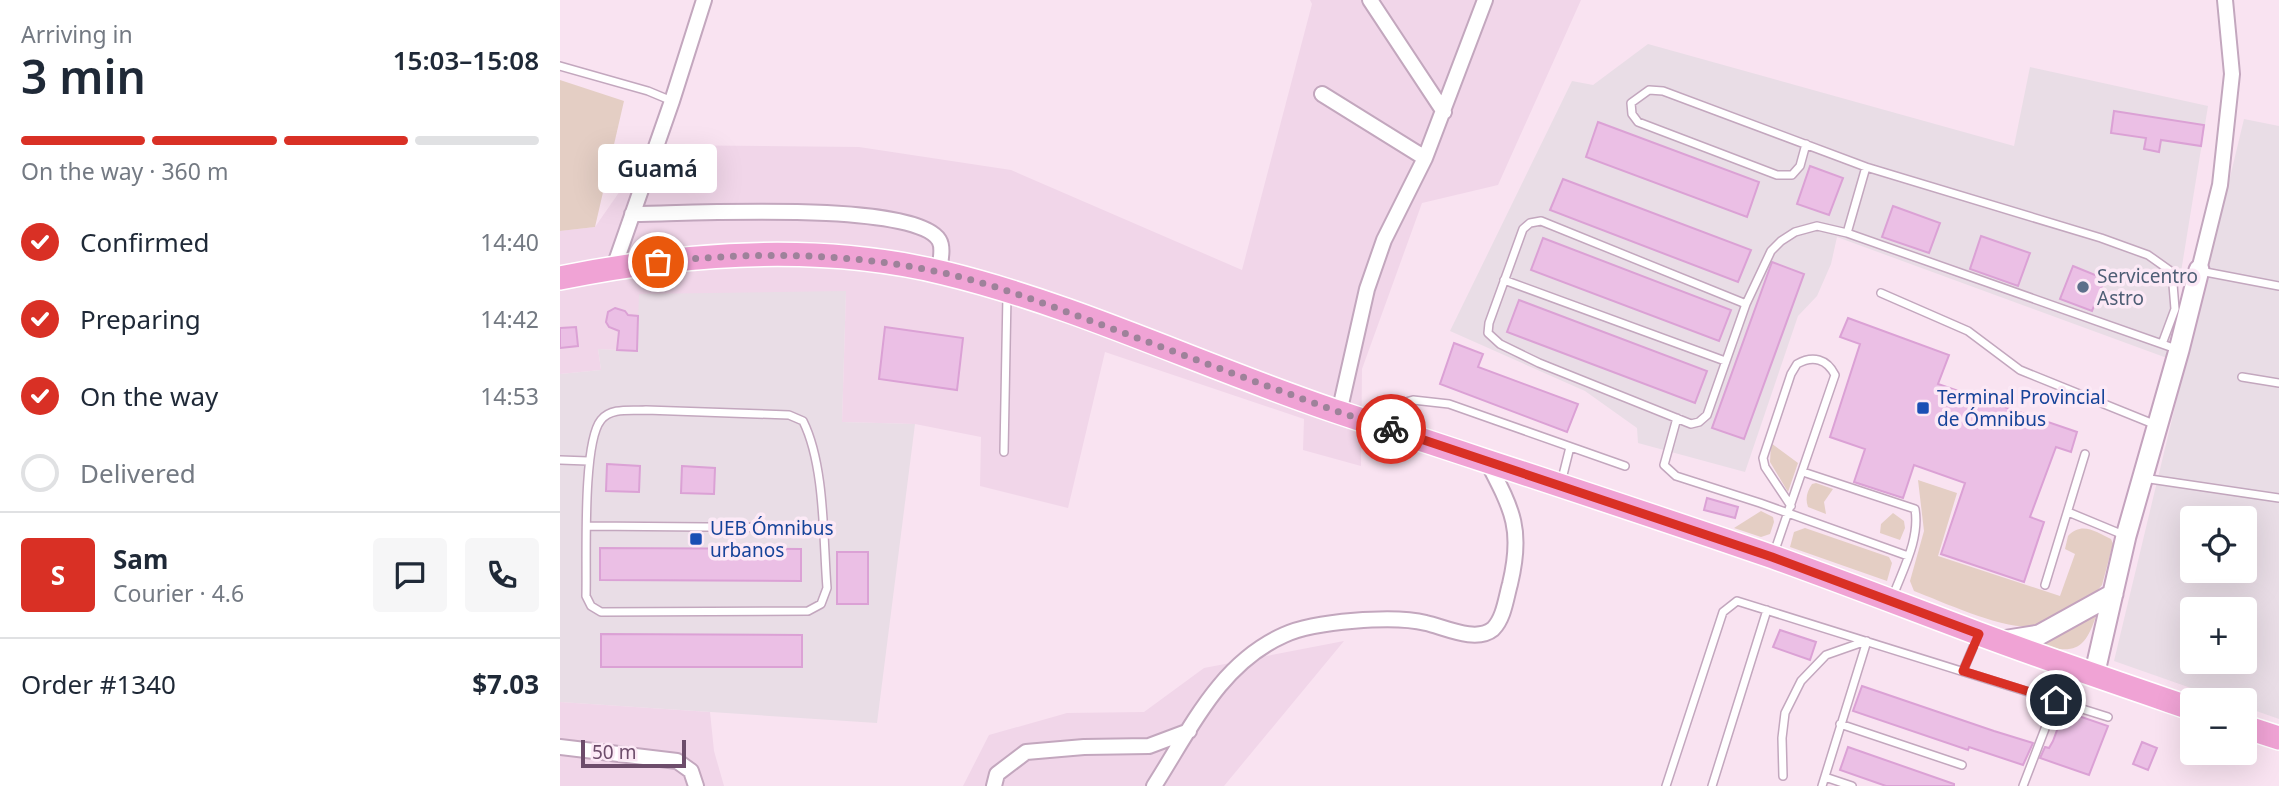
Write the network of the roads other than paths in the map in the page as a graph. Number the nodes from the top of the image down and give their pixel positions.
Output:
1 (704, 0) edge
2 (1370, 0) edge
3 (1485, 0) edge
4 (2225, 0) edge
5 (560, 66) edge
6 (1322, 93) dead end
7 (671, 101) junction
8 (1444, 111) junction
9 (1806, 144) junction
10 (1425, 158) junction
11 (1866, 167) junction
12 (632, 214) junction
13 (1847, 233) junction
14 (614, 267) junction
15 (2199, 270) junction
16 (939, 272) junction
17 (560, 278) edge
18 (1504, 280) junction
19 (2279, 286) edge
20 (1007, 290) junction
21 (1881, 293) dead end
22 (1746, 304) junction
23 (2171, 347) junction
24 (1726, 361) junction
25 (2242, 377) dead end
26 (2279, 383) edge
27 (1339, 412) junction
28 (1677, 418) junction
29 (1375, 423) junction
30 (2156, 425) junction
31 (1570, 447) junction
32 (1004, 452) dead end
33 (2085, 454) dead end
34 (560, 460) edge
35 (588, 461) junction
36 (1488, 463) junction
37 (1625, 466) dead end
38 (1803, 472) junction
39 (2143, 478) junction
40 (1560, 487) junction
41 (2279, 498) edge
42 (1789, 510) junction
43 (2068, 512) junction
44 (587, 526) junction
45 (822, 528) junction
46 (2126, 536) junction
47 (1908, 556) junction
48 (1772, 557) junction
49 (2045, 585) dead end
50 (2113, 594) junction
51 (1891, 600) junction
52 (1767, 610) junction
53 (1979, 634) junction
54 (1867, 641) junction
55 (2002, 641) junction
56 (1963, 671) junction
57 (2094, 676) junction
58 (2056, 700) junction
59 (2180, 705) edge
60 (2108, 717) dead end
61 (1840, 724) junction
62 (1189, 731) junction
63 (2257, 731) edge
64 (2279, 738) edge
65 (560, 747) edge
66 (1962, 765) dead end
67 (1783, 776) dead end
68 (1825, 777) junction
69 (696, 786) edge
70 (994, 786) edge
71 (1154, 786) edge
72 (1666, 786) edge
73 (1712, 786) edge
74 (1822, 786) edge
75 (1852, 786) edge
76 (2024, 786) edge

1 - 7 street
2 - 8 street
3 - 8 street
4 - 15 street
5 - 7 lane
6 - 10 street
7 - 12 street
8 - 10 street
9 - 9 lane
9 - 11 lane
10 - 27 street
11 - 13 lane
11 - 23 lane
12 - 14 street
12 - 16 street
13 - 22 lane
13 - 23 lane
14 - 16 main road
14 - 17 main road
15 - 19 lane
15 - 23 street
16 - 20 main road
18 - 22 lane
18 - 24 lane
18 - 28 lane
20 - 27 main road
20 - 32 lane
21 - 30 lane
22 - 24 lane
23 - 30 street
24 - 28 lane
25 - 26 lane
27 - 29 main road
28 - 42 lane
29 - 31 lane
29 - 36 main road
30 - 39 street
31 - 37 lane
31 - 40 lane
33 - 43 lane
34 - 35 lane
35 - 44 lane
35 - 45 lane
36 - 40 main road
36 - 62 street
38 - 42 lane
38 - 42 lane
38 - 47 lane
39 - 41 lane
39 - 46 street
40 - 48 main road
42 - 47 lane
42 - 48 lane
43 - 46 lane
43 - 49 lane
44 - 45 lane
44 - 45 lane
46 - 50 street
47 - 51 lane
48 - 51 main road
50 - 55 street
50 - 57 street
51 - 53 main road
52 - 54 lane
52 - 72 lane
52 - 73 lane
53 - 55 main road
53 - 56 lane
54 - 56 lane
54 - 61 lane
54 - 67 lane
55 - 57 main road
56 - 58 lane
57 - 59 main road
58 - 60 lane
58 - 76 lane
61 - 66 lane
61 - 68 lane
62 - 70 street
62 - 71 street
63 - 64 main road
65 - 69 street
68 - 74 lane
68 - 75 lane

